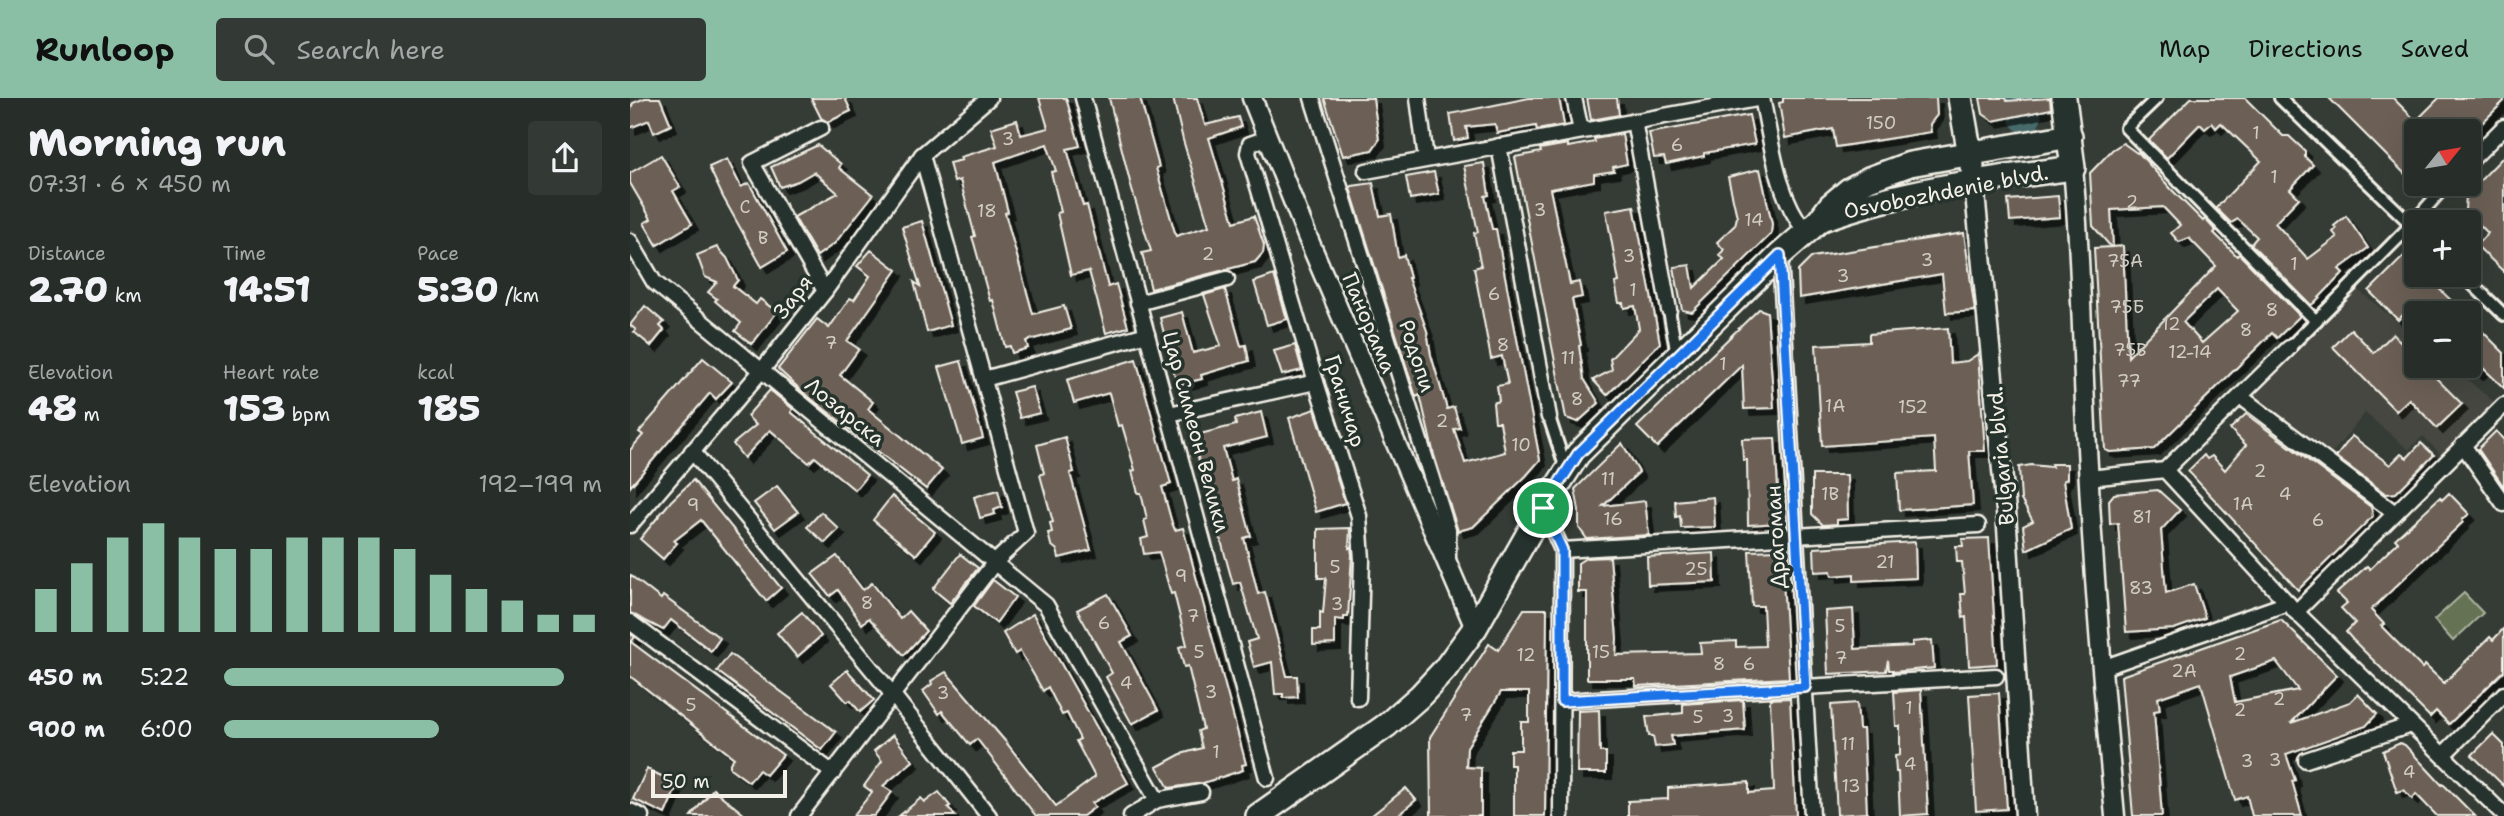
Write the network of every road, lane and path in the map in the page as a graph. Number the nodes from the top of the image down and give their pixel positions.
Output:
1 (989, 98) edge
2 (1083, 98) edge
3 (1252, 98) edge
4 (1312, 98) edge
5 (1418, 98) edge
6 (1574, 98) edge
7 (1762, 98) edge
8 (1960, 98) edge
9 (2064, 98) edge
10 (2157, 98) edge
11 (2280, 98) edge
12 (1634, 121) junction
13 (2504, 127) edge
14 (821, 128) dead end
15 (1581, 131) junction
16 (2062, 137) junction
17 (1270, 143) junction
18 (1499, 146) junction
19 (2482, 149) edge
20 (1975, 151) junction
21 (922, 155) junction
22 (1426, 159) junction
23 (2067, 168) junction
24 (1366, 170) dead end
25 (1981, 182) junction
26 (2404, 218) edge
27 (1812, 226) junction
28 (2404, 237) edge
29 (630, 242) edge
30 (1780, 255) junction
31 (1227, 279) dead end
32 (2475, 287) edge
33 (825, 291) junction
34 (1138, 303) junction
35 (1669, 310) joint
36 (2504, 315) edge
37 (2316, 321) junction
38 (1147, 334) junction
39 (2289, 348) joint
40 (1677, 357) junction
41 (762, 370) junction
42 (984, 379) junction
43 (1316, 382) junction
44 (2241, 397) junction
45 (2504, 405) edge
46 (1169, 414) junction
47 (1549, 417) joint
48 (2463, 445) junction
49 (692, 451) junction
50 (1566, 469) junction
51 (2165, 470) junction
52 (2089, 478) junction
53 (2504, 503) edge
54 (1543, 508) junction
55 (2395, 513) junction
56 (630, 525) edge
57 (1978, 525) dead end
58 (1797, 536) junction
59 (1562, 550) junction
60 (995, 562) junction
61 (1448, 565) junction
62 (2292, 607) junction
63 (630, 622) edge
64 (1475, 628) junction
65 (2102, 668) junction
66 (1996, 676) dead end
67 (1805, 687) junction
68 (2504, 694) edge
69 (893, 695) junction
70 (1358, 698) dead end
71 (1562, 701) junction
72 (2411, 725) junction
73 (2443, 755) junction
74 (2306, 760) dead end
75 (833, 773) junction
76 (1267, 778) dead end
77 (1201, 792) dead end
78 (1157, 800) junction
79 (630, 811) edge
80 (2504, 815) edge
81 (641, 816) edge
82 (799, 816) edge
83 (989, 816) edge
84 (1131, 816) edge
85 (1258, 816) edge
86 (1560, 816) edge
87 (1812, 816) edge
88 (2025, 816) edge
89 (2115, 816) edge

1 - 21 street, Заря
2 - 34 street, Цар Симеон Велики
3 - 17 street, Панорама
4 - 61 street, Родопи
5 - 22 street
6 - 15 street
7 - 12 street
7 - 27 street
8 - 20 main road, Bulgaria blvd.
9 - 16 main road
10 - 37 street
11 - 26 street
12 - 15 street
12 - 35 street
13 - 19 street
14 - 33 street
15 - 18 street
16 - 20 main road, Osvobozhdenie blvd.
16 - 23 main road
17 - 43 street, Граничар
17 - 61 street, Панорама
18 - 22 street
18 - 47 street
20 - 25 main road, Bulgaria blvd.
20 - 27 main road, Osvobozhdenie blvd.
21 - 33 street, Заря
21 - 42 street
22 - 24 street
23 - 25 main road, Osvobozhdenie blvd.
23 - 52 street
25 - 27 main road, Osvobozhdenie blvd.
25 - 88 street, Bulgaria blvd.
27 - 30 main road, Osvobozhdenie blvd.
28 - 37 street
29 - 41 street, Лозарска
30 - 40 main road, Osvobozhdenie blvd.
30 - 58 street, Драгоман
31 - 34 street
32 - 36 street
33 - 41 street, Заря
34 - 38 street, Цар Симеон Велики
35 - 40 street
37 - 39 street
38 - 42 street
38 - 46 street, Цар Симеон Велики
39 - 44 street
40 - 50 main road, Osvobozhdenie blvd.
41 - 49 street, Заря
41 - 60 street, Лозарска
42 - 60 street
43 - 46 street
43 - 70 street, Граничар
44 - 51 street
44 - 55 street
45 - 48 street
46 - 76 street, Цар Симеон Велики
47 - 50 street
48 - 53 street
48 - 55 street
49 - 56 street, Заря
49 - 69 street
50 - 54 main road, Osvobozhdenie blvd.
51 - 52 street
51 - 62 street
52 - 65 street
54 - 59 street
54 - 64 main road, Osvobozhdenie blvd.
55 - 62 street
57 - 58 street
58 - 59 street
58 - 67 street, Драгоман
59 - 71 street
60 - 69 street
60 - 78 street, Лозарска
61 - 64 street, Родопи
62 - 65 street
62 - 72 street
63 - 75 street
64 - 85 main road, Osvobozhdenie blvd.
65 - 89 street
66 - 67 street
67 - 71 street
67 - 87 street, Драгоман
68 - 73 street
69 - 75 street
69 - 83 street
71 - 86 street
72 - 73 street
72 - 74 street
73 - 80 street
75 - 82 street
77 - 78 street
78 - 84 street
79 - 81 street

